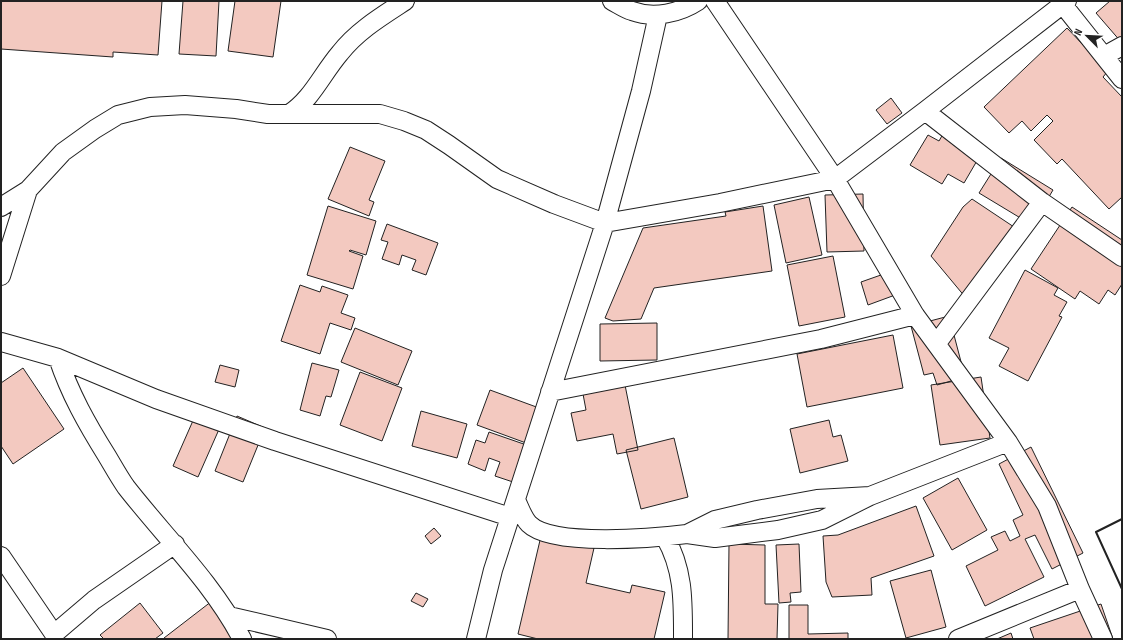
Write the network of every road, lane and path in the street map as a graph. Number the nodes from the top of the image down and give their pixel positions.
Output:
1 (405, 1) edge
2 (612, 1) edge
3 (698, 1) edge
4 (715, 1) edge
5 (1063, 2) edge
6 (658, 15) junction
7 (1122, 46) edge
8 (1104, 56) junction
9 (1122, 79) edge
10 (925, 112) junction
11 (289, 114) junction
12 (834, 179) junction
13 (28, 190) junction
14 (1042, 202) junction
15 (1, 207) edge
16 (605, 224) junction
17 (1122, 257) edge
18 (1, 276) edge
19 (915, 315) junction
20 (1, 342) edge
21 (937, 343) junction
22 (58, 358) junction
23 (550, 392) junction
24 (1008, 442) junction
25 (870, 496) junction
26 (516, 500) junction
27 (510, 517) junction
28 (687, 534) junction
29 (665, 537) junction
30 (175, 544) junction
31 (1, 556) edge
32 (1080, 589) junction
33 (229, 616) junction
34 (242, 639) edge
35 (328, 639) edge
36 (476, 639) edge
37 (683, 639) edge
38 (958, 639) edge
39 (1103, 639) edge

1 - 11 street
2 - 6 street
3 - 6 street
4 - 12 street
5 - 8 street
5 - 10 street
6 - 16 street
7 - 8 street
8 - 9 street
10 - 12 street
10 - 14 street
11 - 13 street
11 - 16 street
12 - 16 street
12 - 19 street
13 - 15 street
13 - 18 street
14 - 17 street
14 - 21 street
16 - 23 street
19 - 21 street
19 - 23 street
20 - 22 street
21 - 24 street
22 - 27 street
22 - 30 street
23 - 26 street
24 - 25 street
24 - 32 street
25 - 28 street
25 - 28 street
26 - 27 street
26 - 29 street
27 - 36 street
28 - 29 street
29 - 37 street
30 - 31 street
30 - 33 street
32 - 38 street
32 - 39 street
33 - 34 street
33 - 35 street

